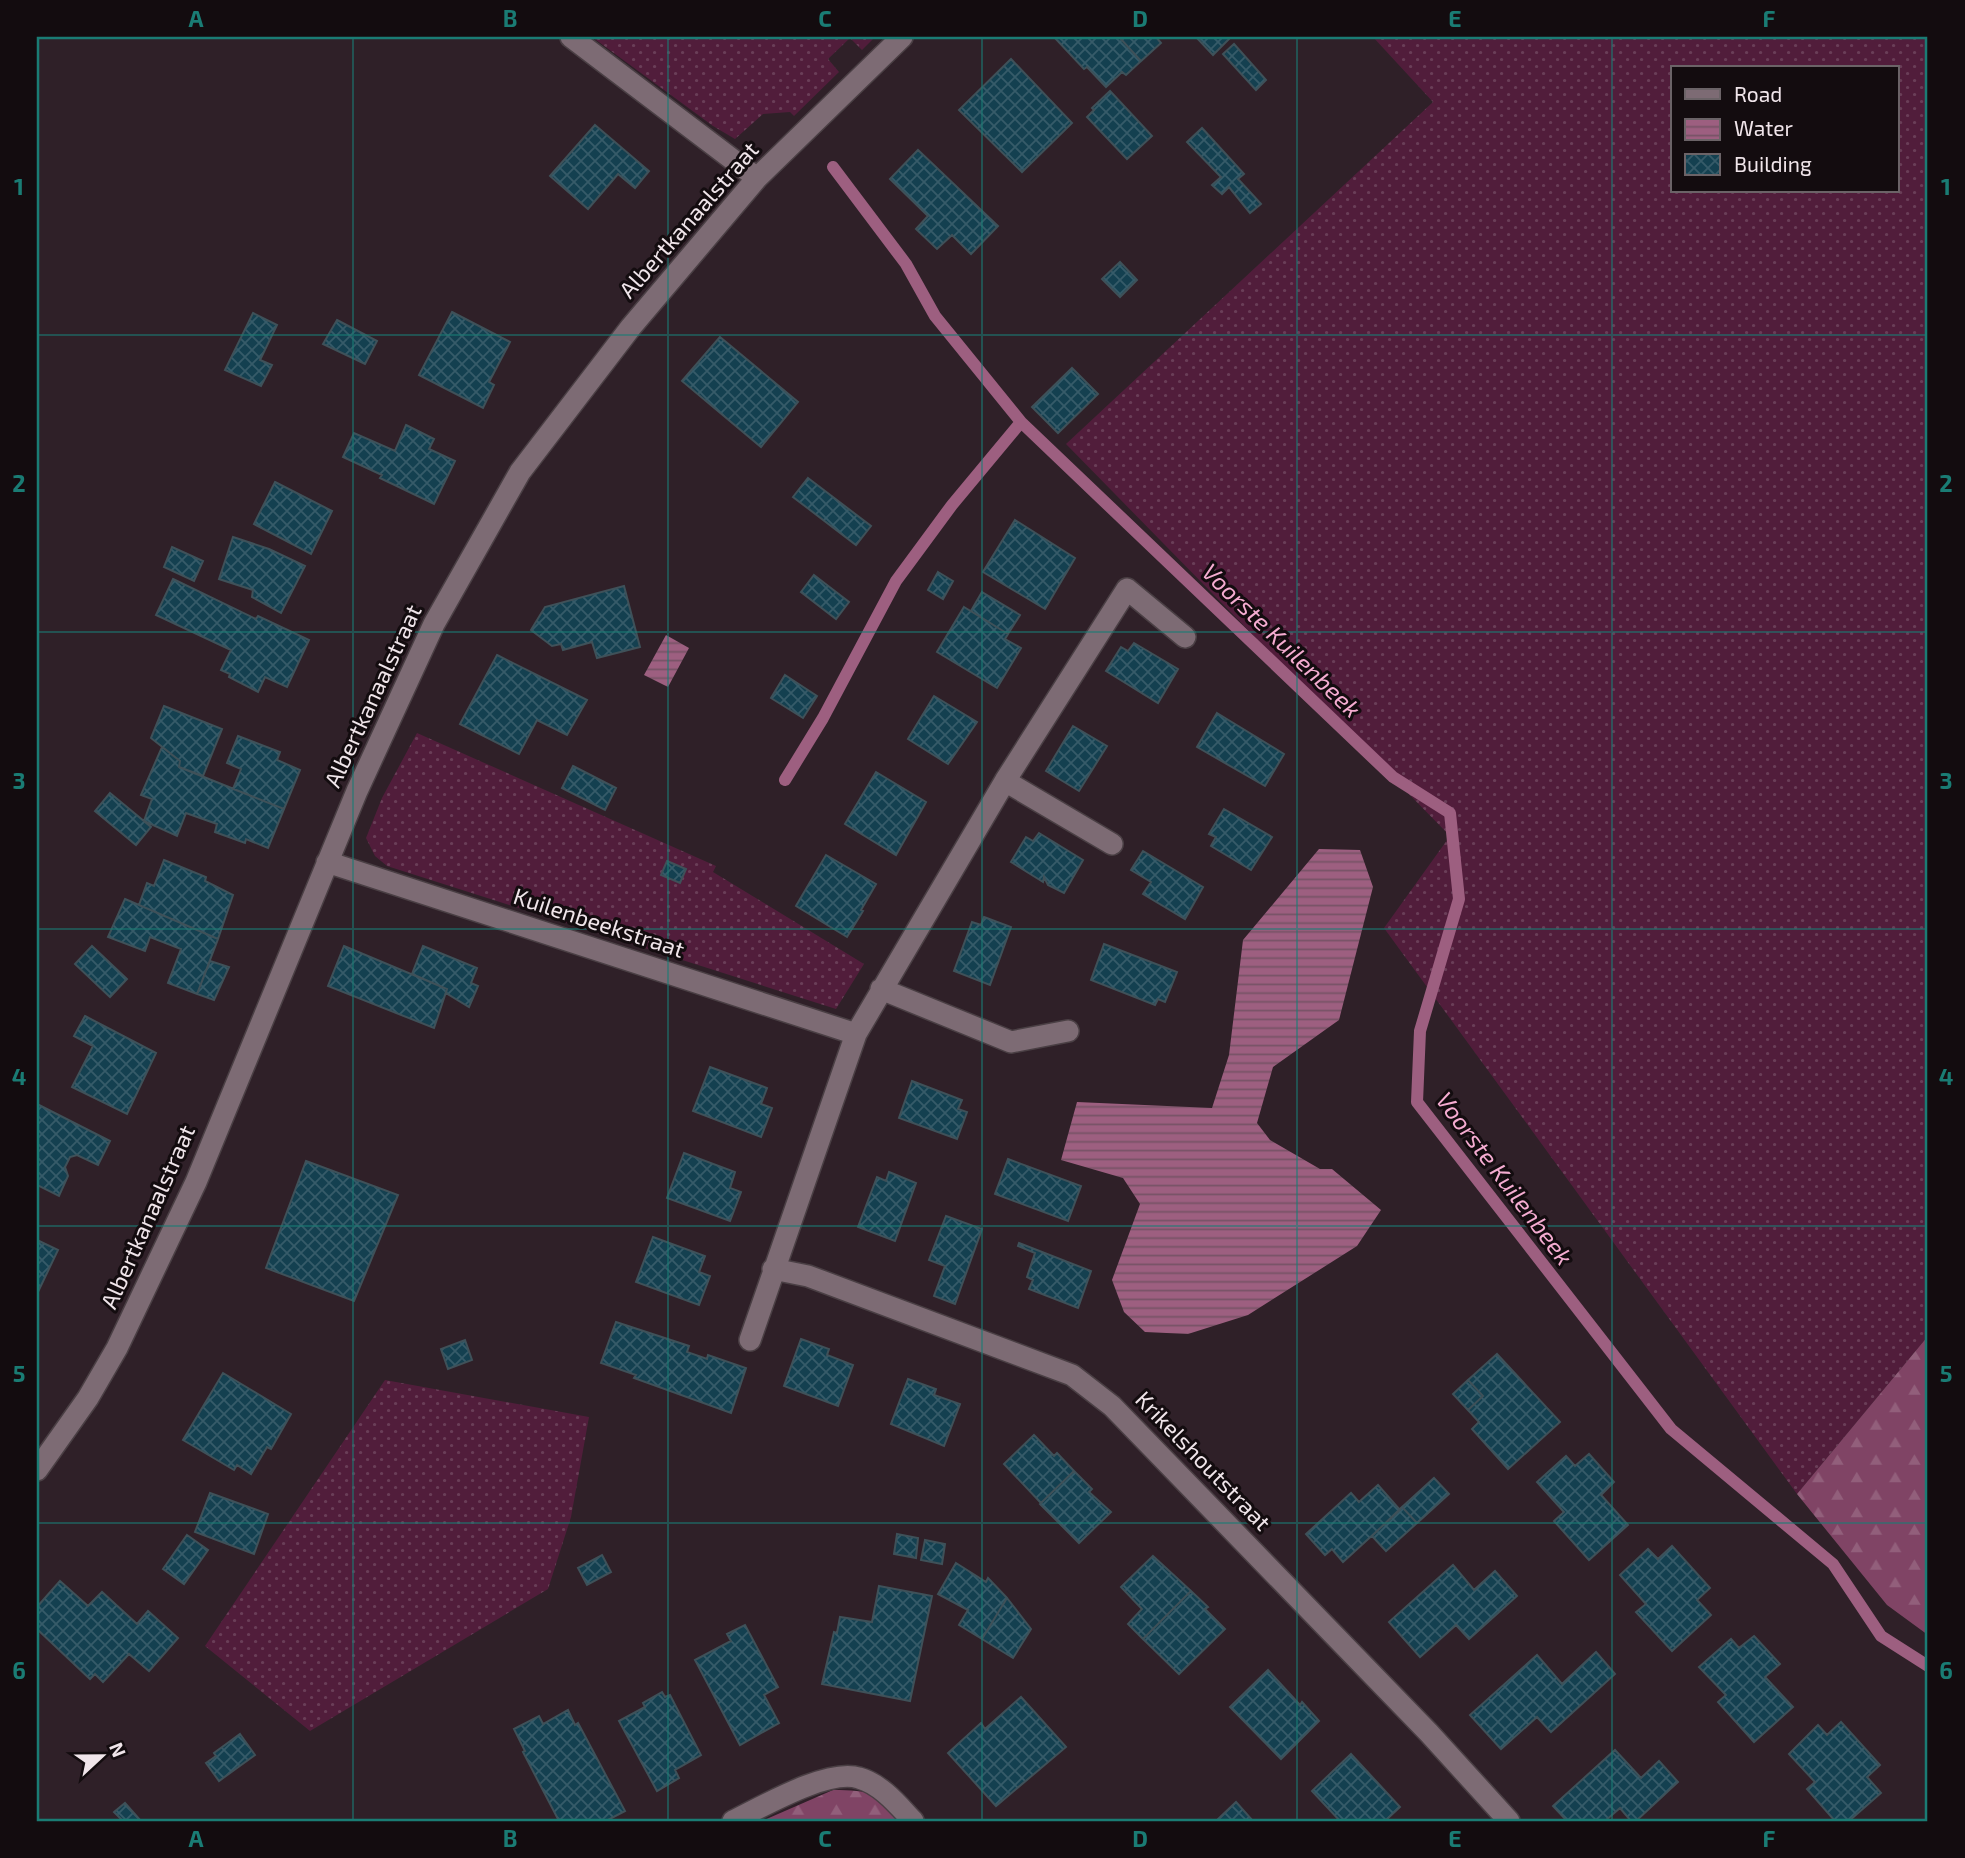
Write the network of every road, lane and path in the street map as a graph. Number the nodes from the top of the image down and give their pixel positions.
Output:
1 (571, 37) edge
2 (902, 37) edge
3 (757, 178) junction
4 (1185, 637) dead end
5 (1005, 781) junction
6 (1112, 844) dead end
7 (327, 862) junction
8 (881, 989) junction
9 (1068, 1031) dead end
10 (856, 1034) junction
11 (773, 1269) junction
12 (750, 1340) dead end
13 (37, 1470) edge
14 (733, 1821) edge
15 (913, 1821) edge
16 (1509, 1821) edge

1 - 3 street
2 - 3 street, Albertkanaalstraat
3 - 7 street, Albertkanaalstraat
4 - 5 street
5 - 6 street
5 - 8 street
7 - 10 street, Kuilenbeekstraat
7 - 13 street, Albertkanaalstraat
8 - 9 street
8 - 10 street
10 - 11 street
11 - 12 street
11 - 16 street, Krikelshoutstraat
14 - 15 street

